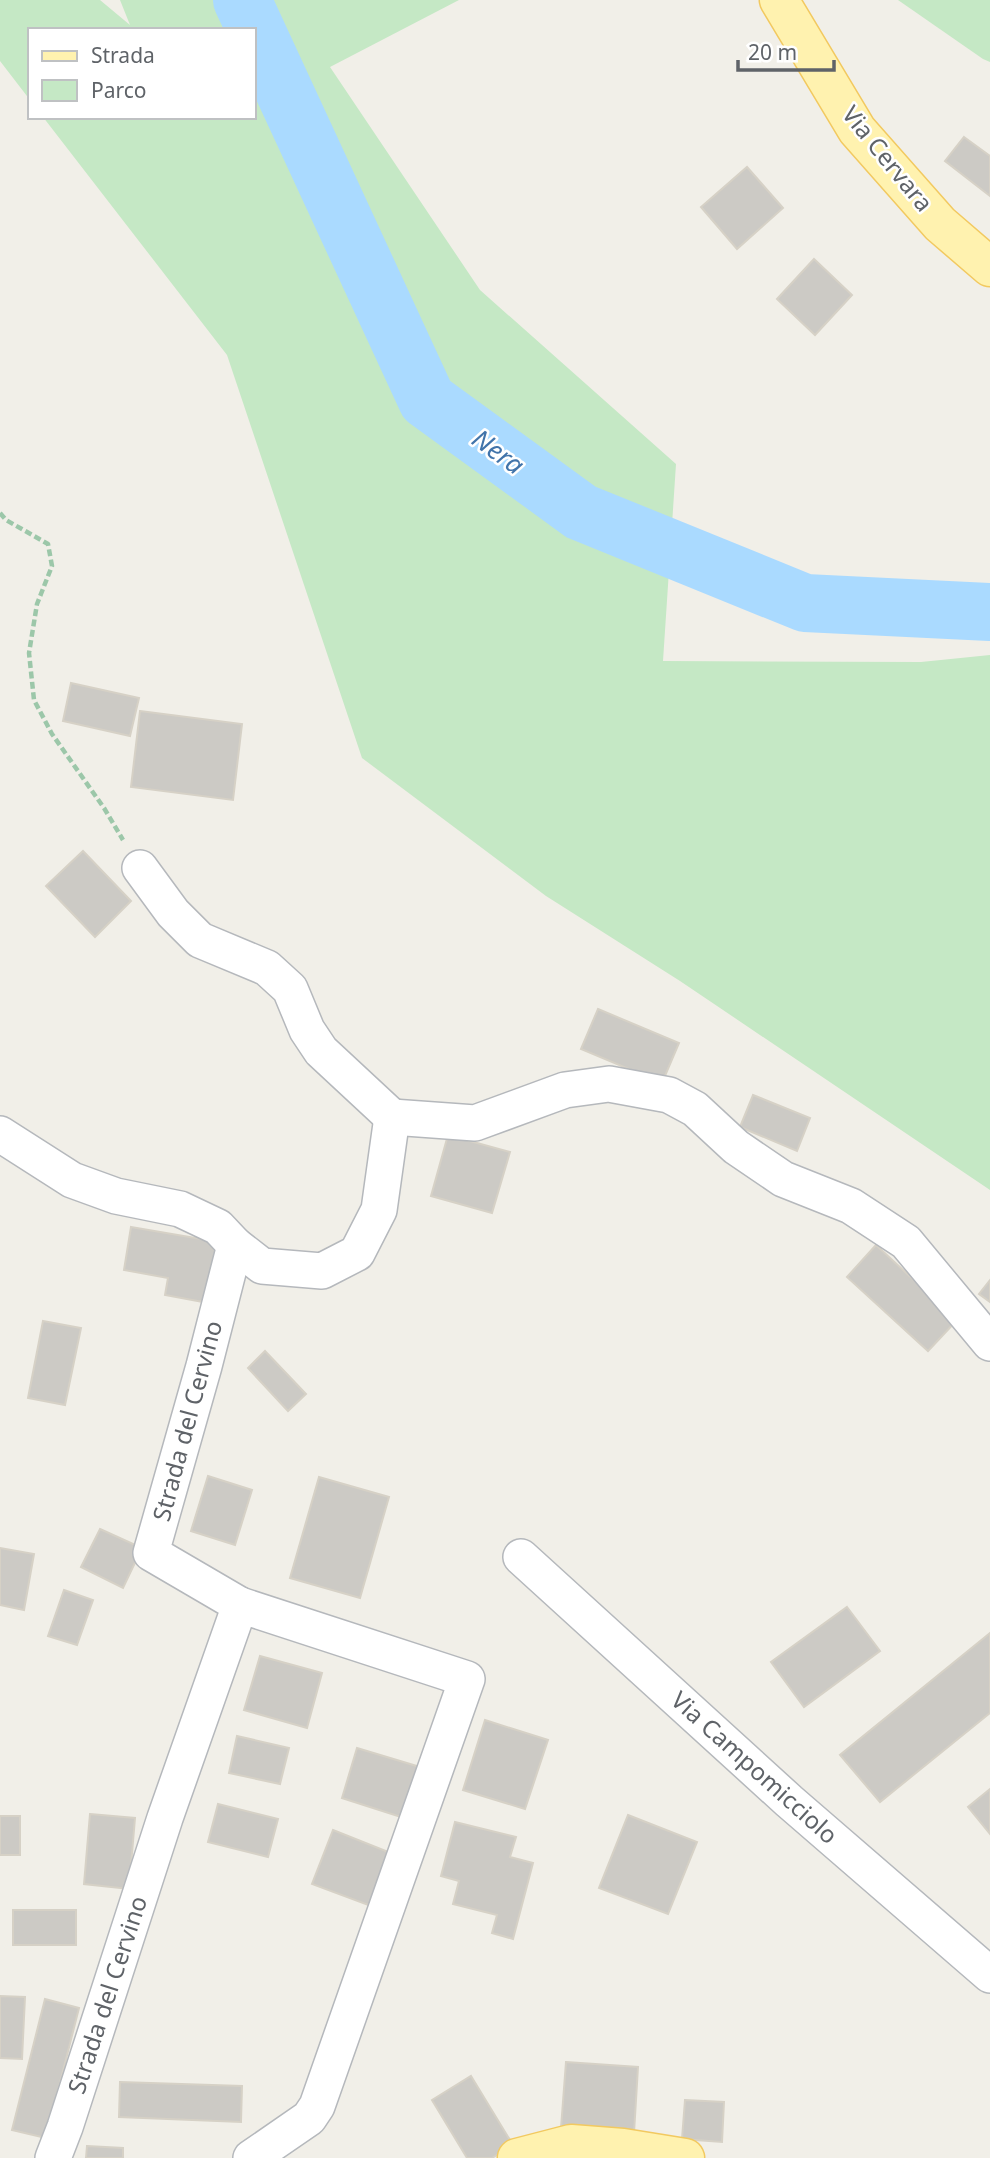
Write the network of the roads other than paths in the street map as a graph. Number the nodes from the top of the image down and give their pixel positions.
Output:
1 (779, 0) edge
2 (990, 267) edge
3 (140, 868) road end
4 (392, 1117) junction
5 (0, 1134) edge
6 (235, 1245) junction
7 (990, 1343) edge
8 (521, 1557) dead end
9 (240, 1605) junction
10 (990, 1975) edge
11 (53, 2158) edge
12 (251, 2158) edge
13 (517, 2158) edge
14 (685, 2158) edge

1 - 2 main road, Via Cervara
3 - 4 street
4 - 6 street
4 - 7 street
5 - 6 street
6 - 9 street, Strada del Cervino
8 - 10 street, Via Campomicciolo
9 - 11 street, Strada del Cervino
9 - 12 street
13 - 14 main road

